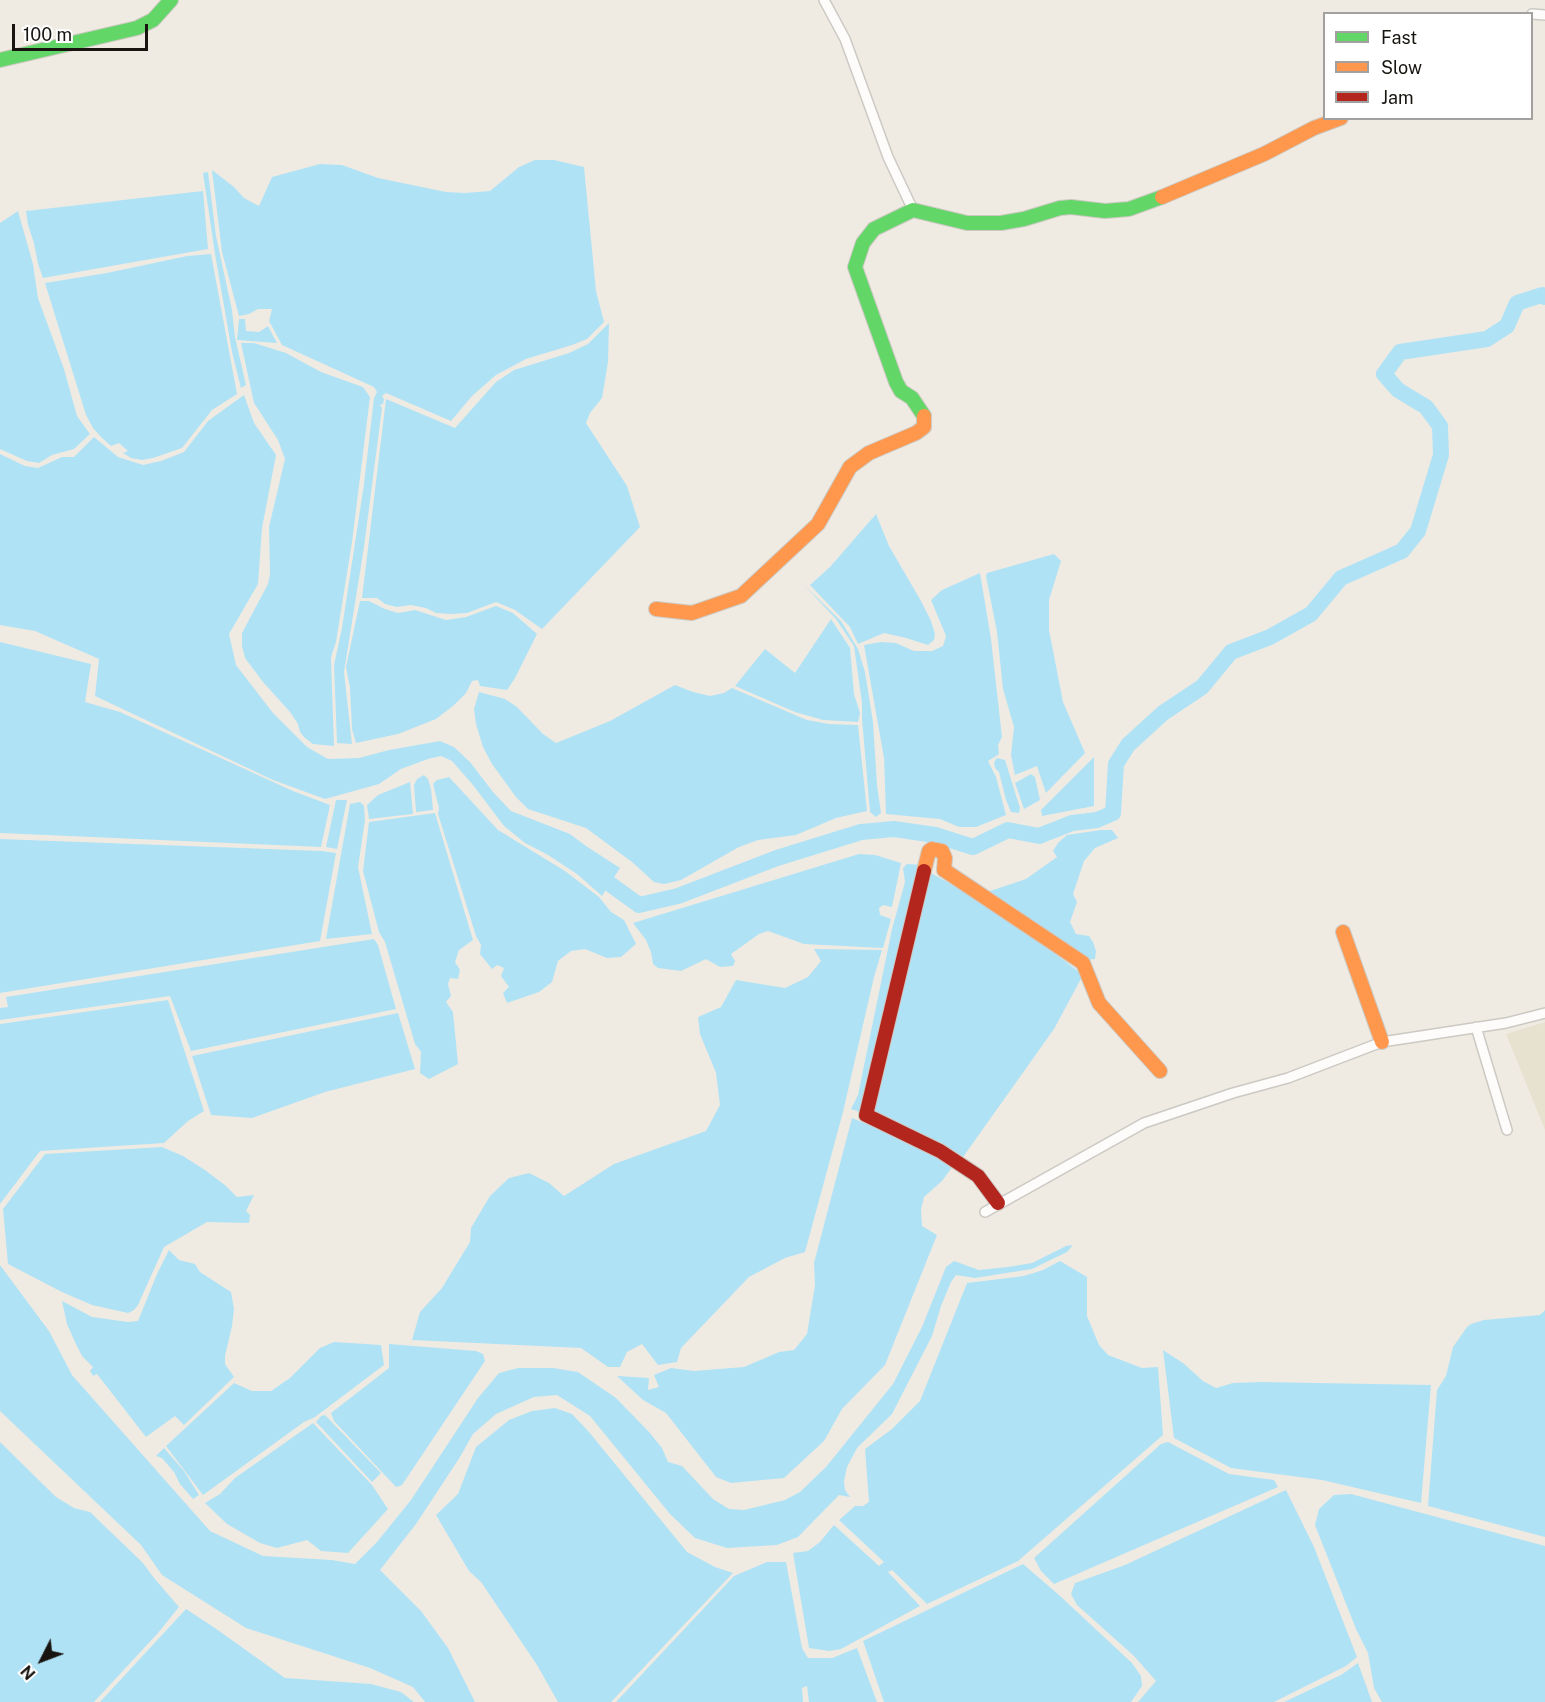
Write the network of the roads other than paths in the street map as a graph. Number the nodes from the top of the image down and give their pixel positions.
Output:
1 (171, 0) edge
2 (824, 0) edge
3 (0, 60) edge
4 (1336, 120) edge
5 (913, 210) junction
6 (656, 609) dead end
7 (1343, 932) dead end
8 (1545, 1012) edge
9 (1476, 1026) junction
10 (1382, 1042) junction
11 (1160, 1071) dead end
12 (1507, 1130) dead end
13 (998, 1203) junction
14 (985, 1212) dead end

1 - 3 street
2 - 5 street
4 - 5 street
5 - 6 street
7 - 10 street
8 - 9 street
9 - 10 street
9 - 12 street
10 - 13 street
11 - 13 street
13 - 14 street

